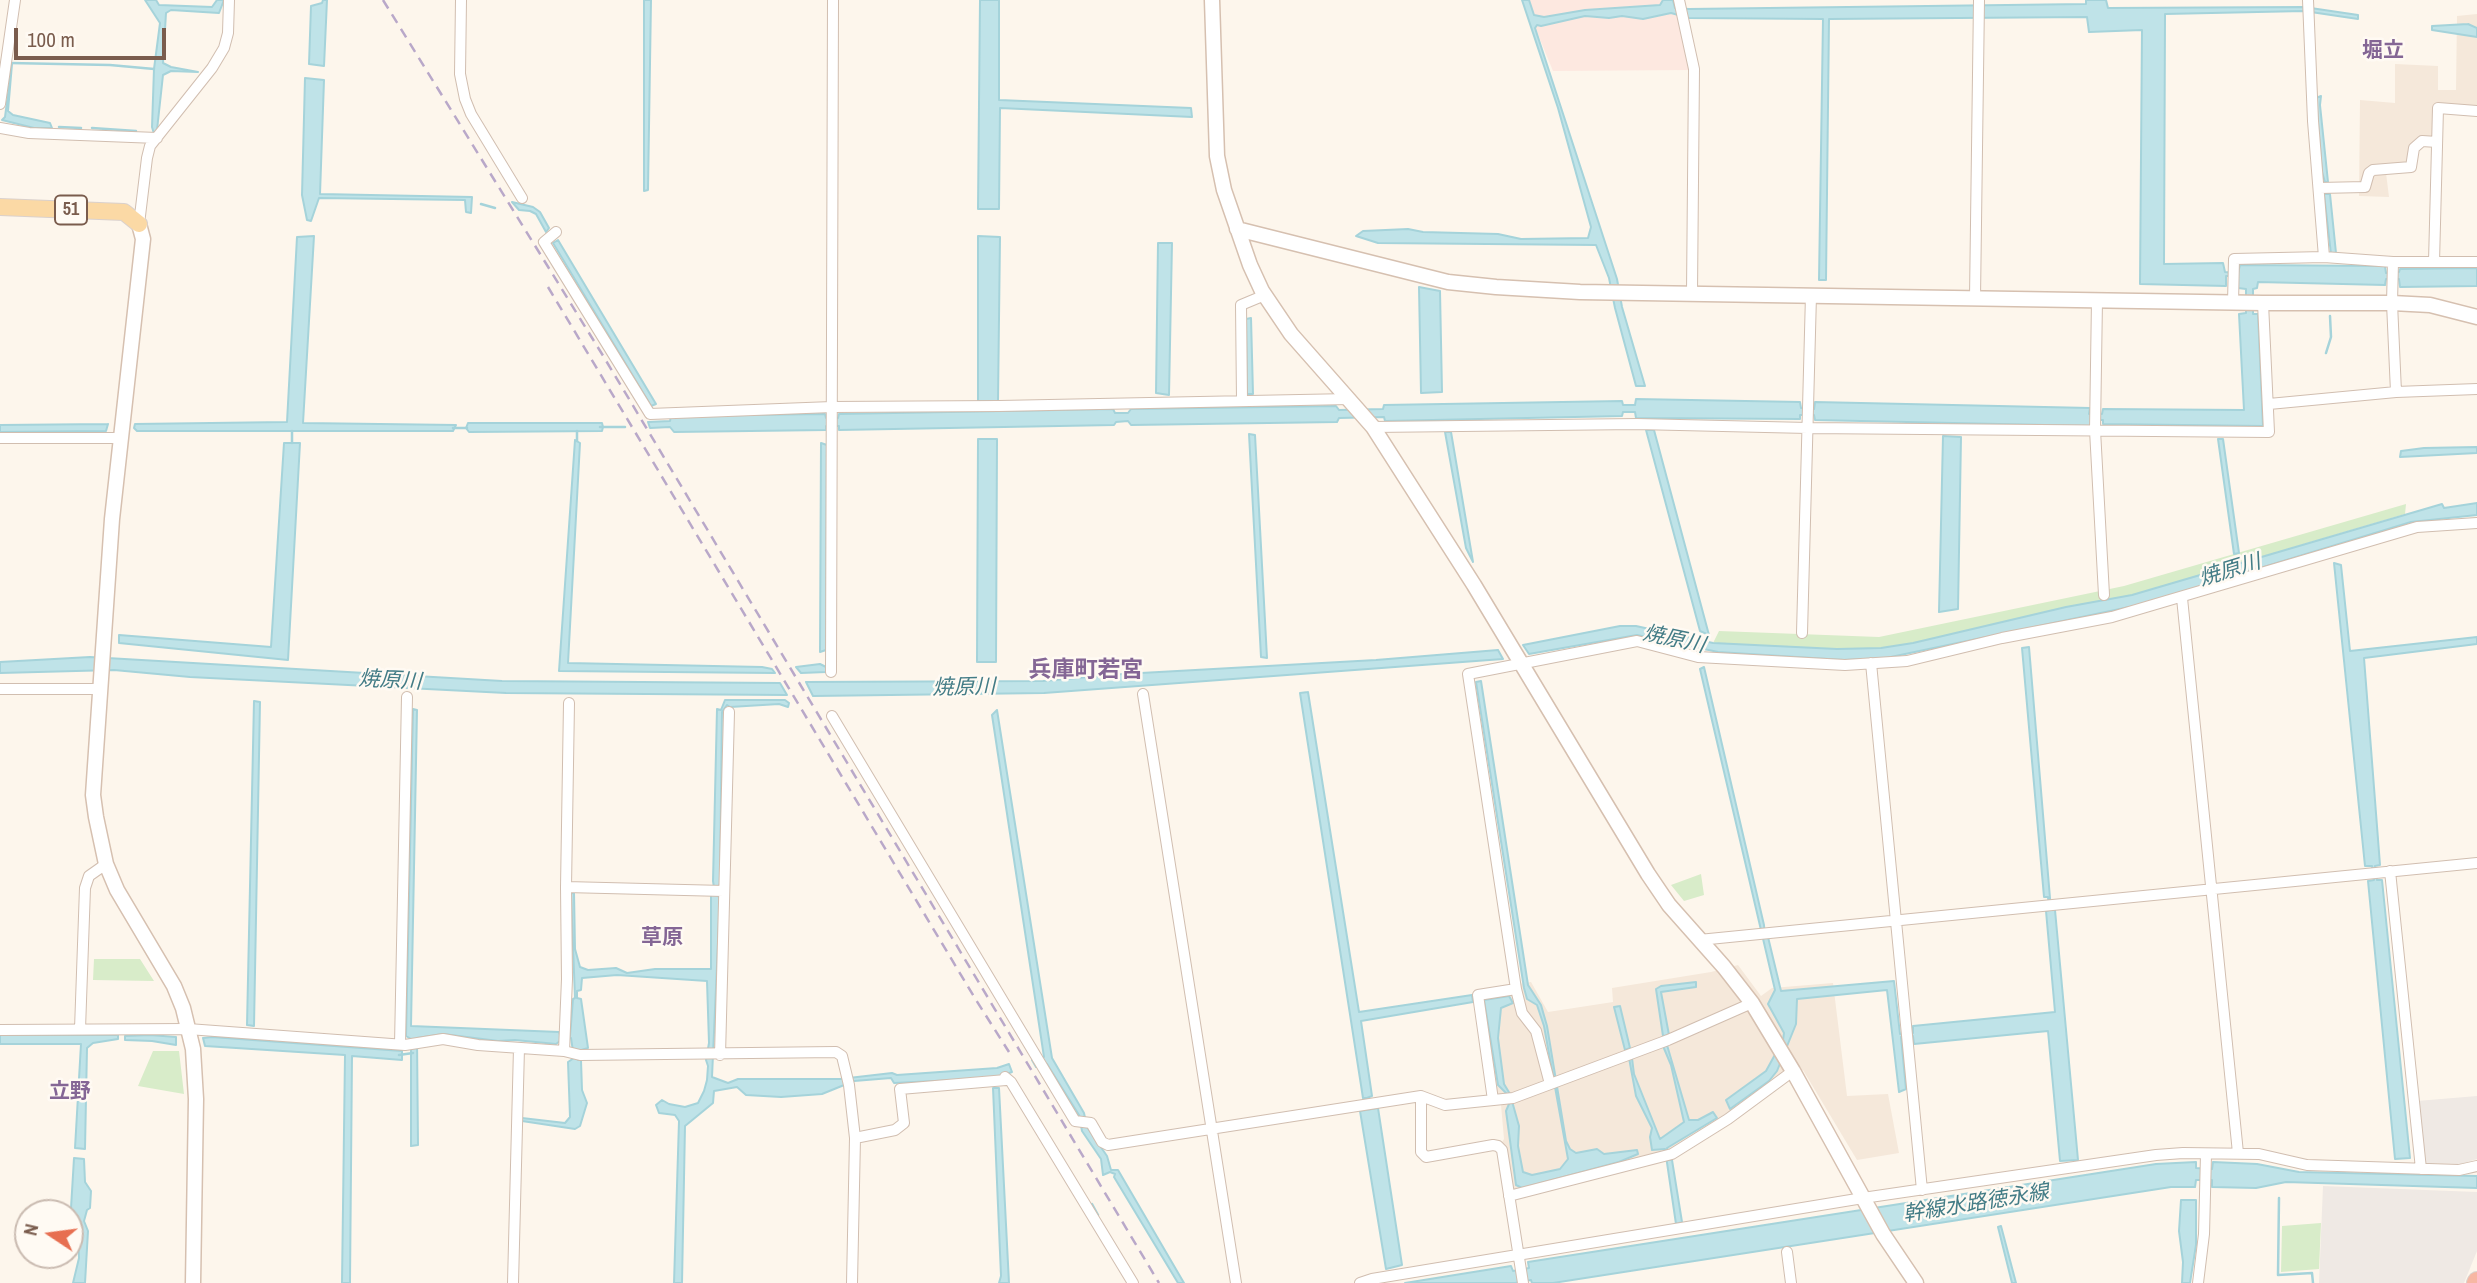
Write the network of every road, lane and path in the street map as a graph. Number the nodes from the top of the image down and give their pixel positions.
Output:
1 (15, 0) edge
2 (229, 0) edge
3 (461, 0) edge
4 (833, 0) edge
5 (1212, 0) edge
6 (2308, 1) edge
7 (1980, 2) edge
8 (1679, 3) edge
9 (4, 60) edge
10 (0, 104) edge
11 (2477, 111) edge
12 (0, 128) edge
13 (156, 138) junction
14 (2437, 142) junction
15 (2319, 188) junction
16 (522, 198) dead end
17 (0, 207) edge
18 (139, 224) junction
19 (1237, 229) junction
20 (556, 232) dead end
21 (2324, 257) junction
22 (2393, 262) junction
23 (2434, 262) junction
24 (2477, 262) edge
25 (1692, 293) junction
26 (1265, 295) junction
27 (1811, 295) junction
28 (2392, 296) junction
29 (1975, 298) junction
30 (2097, 300) junction
31 (2233, 303) junction
32 (2263, 303) junction
33 (2477, 317) edge
34 (2477, 389) edge
35 (2396, 392) junction
36 (1242, 400) junction
37 (2269, 404) junction
38 (832, 411) junction
39 (1362, 413) junction
40 (1808, 428) junction
41 (2095, 430) junction
42 (121, 438) junction
43 (0, 439) edge
44 (2477, 523) edge
45 (2104, 596) dead end
46 (2182, 597) junction
47 (1802, 633) dead end
48 (1871, 663) junction
49 (1521, 664) junction
50 (831, 672) dead end
51 (100, 684) junction
52 (0, 689) edge
53 (1143, 694) dead end
54 (407, 697) dead end
55 (569, 703) dead end
56 (729, 712) dead end
57 (832, 716) dead end
58 (2477, 863) edge
59 (106, 864) junction
60 (2379, 872) junction
61 (566, 887) junction
62 (2211, 888) junction
63 (724, 891) junction
64 (1895, 920) junction
65 (1699, 940) junction
66 (1516, 989) junction
67 (1752, 1003) junction
68 (80, 1029) junction
69 (188, 1029) junction
70 (0, 1030) edge
71 (409, 1044) junction
72 (570, 1047) junction
73 (519, 1048) junction
74 (720, 1055) junction
75 (1793, 1071) junction
76 (1550, 1084) junction
77 (1421, 1096) junction
78 (1493, 1100) junction
79 (1212, 1129) junction
80 (855, 1138) junction
81 (2238, 1153) junction
82 (2206, 1154) junction
83 (2477, 1166) edge
84 (2421, 1169) junction
85 (1922, 1190) junction
86 (1509, 1196) junction
87 (1865, 1201) junction
88 (1787, 1252) dead end
89 (1519, 1255) junction
90 (193, 1283) edge
91 (513, 1283) edge
92 (852, 1283) edge
93 (1133, 1283) edge
94 (1236, 1283) edge
95 (1360, 1283) edge
96 (1524, 1283) edge
97 (1791, 1283) edge
98 (1916, 1283) edge
99 (2198, 1283) edge

1 - 9 street
2 - 13 street
3 - 16 street
4 - 38 street
5 - 19 street
6 - 15 street
7 - 29 street
8 - 25 street
9 - 10 street
11 - 14 street
12 - 13 street
13 - 18 street
14 - 15 street
14 - 23 street
15 - 21 street
17 - 18 main road, 51
18 - 42 street
19 - 25 street
19 - 26 street
20 - 38 street
21 - 22 street
21 - 31 street
22 - 23 street
22 - 28 street
23 - 24 street
25 - 27 street
26 - 36 street
26 - 39 street
27 - 29 street
27 - 40 street
28 - 32 street
28 - 33 street
28 - 35 street
29 - 30 street
30 - 31 street
30 - 41 street
31 - 32 street
32 - 37 street
34 - 35 street
35 - 37 street
36 - 38 street
36 - 39 street
37 - 41 street
38 - 50 street
39 - 40 street
39 - 49 street
40 - 41 street
40 - 47 street
41 - 45 street
42 - 43 street
42 - 51 street
44 - 46 street
46 - 48 street
46 - 62 street
48 - 49 street
48 - 64 street
49 - 65 street
49 - 66 street
51 - 52 street
51 - 59 street
53 - 79 street
54 - 71 street
55 - 61 street
56 - 63 street
57 - 79 street
58 - 60 street
59 - 68 street
59 - 69 street
60 - 62 street
60 - 84 street
61 - 63 street
61 - 72 street
62 - 64 street
62 - 81 street
63 - 74 street
64 - 65 street
64 - 85 street
65 - 67 street
66 - 76 street
66 - 78 street
67 - 75 street
67 - 76 street
68 - 69 street
68 - 70 street
69 - 71 street
69 - 90 street
71 - 73 street
72 - 73 street
72 - 74 street
73 - 91 street
74 - 80 street
75 - 86 street
75 - 87 street
76 - 78 street
77 - 78 street
77 - 79 street
77 - 86 street
79 - 94 street
80 - 92 street
80 - 93 street
81 - 82 street
81 - 84 street
82 - 85 street
82 - 99 street
83 - 84 street
85 - 87 street
86 - 89 street
87 - 89 street
87 - 98 street
88 - 97 street
89 - 95 street
89 - 96 street

